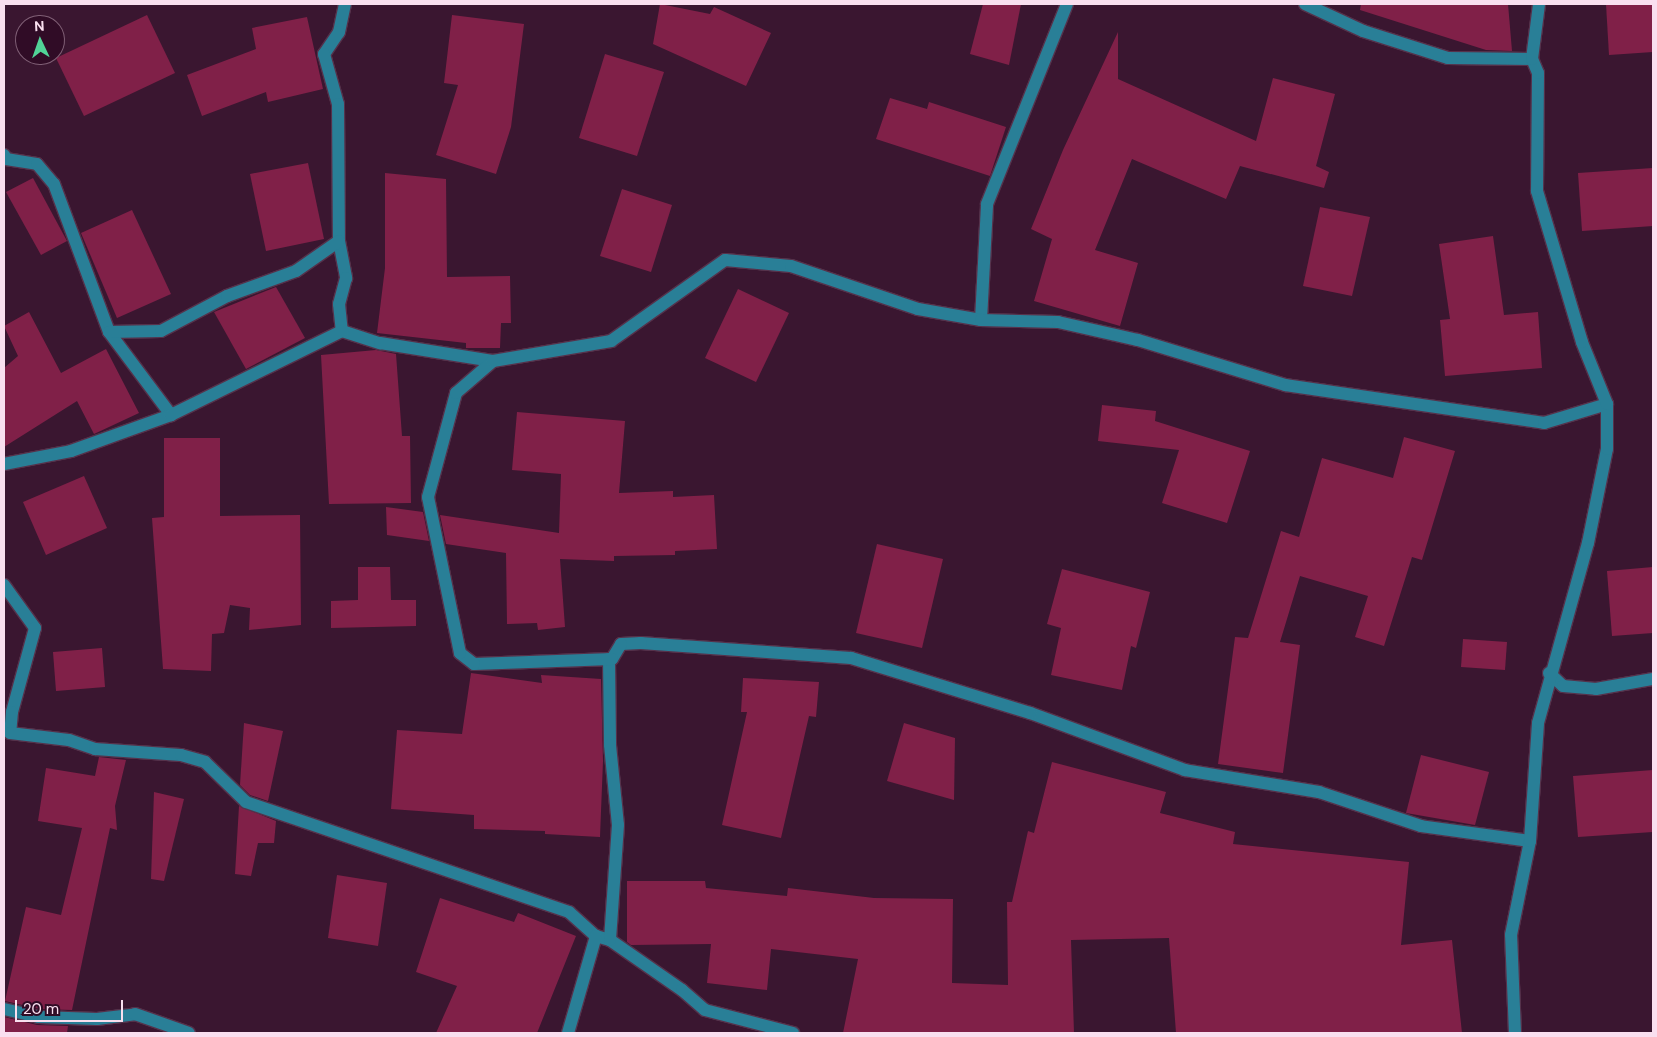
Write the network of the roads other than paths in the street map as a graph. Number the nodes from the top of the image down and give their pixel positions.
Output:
1 (345, 4) edge
2 (1067, 4) edge
3 (1305, 4) edge
4 (1539, 4) edge
5 (1532, 59) junction
6 (5, 160) edge
7 (338, 241) junction
8 (981, 320) junction
9 (342, 331) junction
10 (109, 332) junction
11 (494, 361) junction
12 (1607, 404) junction
13 (171, 415) junction
14 (4, 464) edge
15 (4, 585) edge
16 (609, 659) junction
17 (1549, 673) junction
18 (1653, 679) edge
19 (1530, 841) junction
20 (596, 936) junction
21 (610, 940) junction
22 (4, 1009) edge
23 (189, 1033) edge
24 (568, 1033) edge
25 (793, 1033) edge
26 (1515, 1033) edge

1 - 7 street
2 - 8 street
3 - 5 street
4 - 5 street
5 - 12 street
6 - 10 street
7 - 9 street
7 - 10 street
8 - 11 street
8 - 12 street
9 - 11 street
9 - 13 street
10 - 13 street
11 - 16 street
12 - 17 street
13 - 14 street
15 - 20 street
16 - 19 street
16 - 21 street
17 - 18 street
17 - 19 street
19 - 26 street
20 - 21 street
20 - 24 street
21 - 25 street
22 - 23 street

